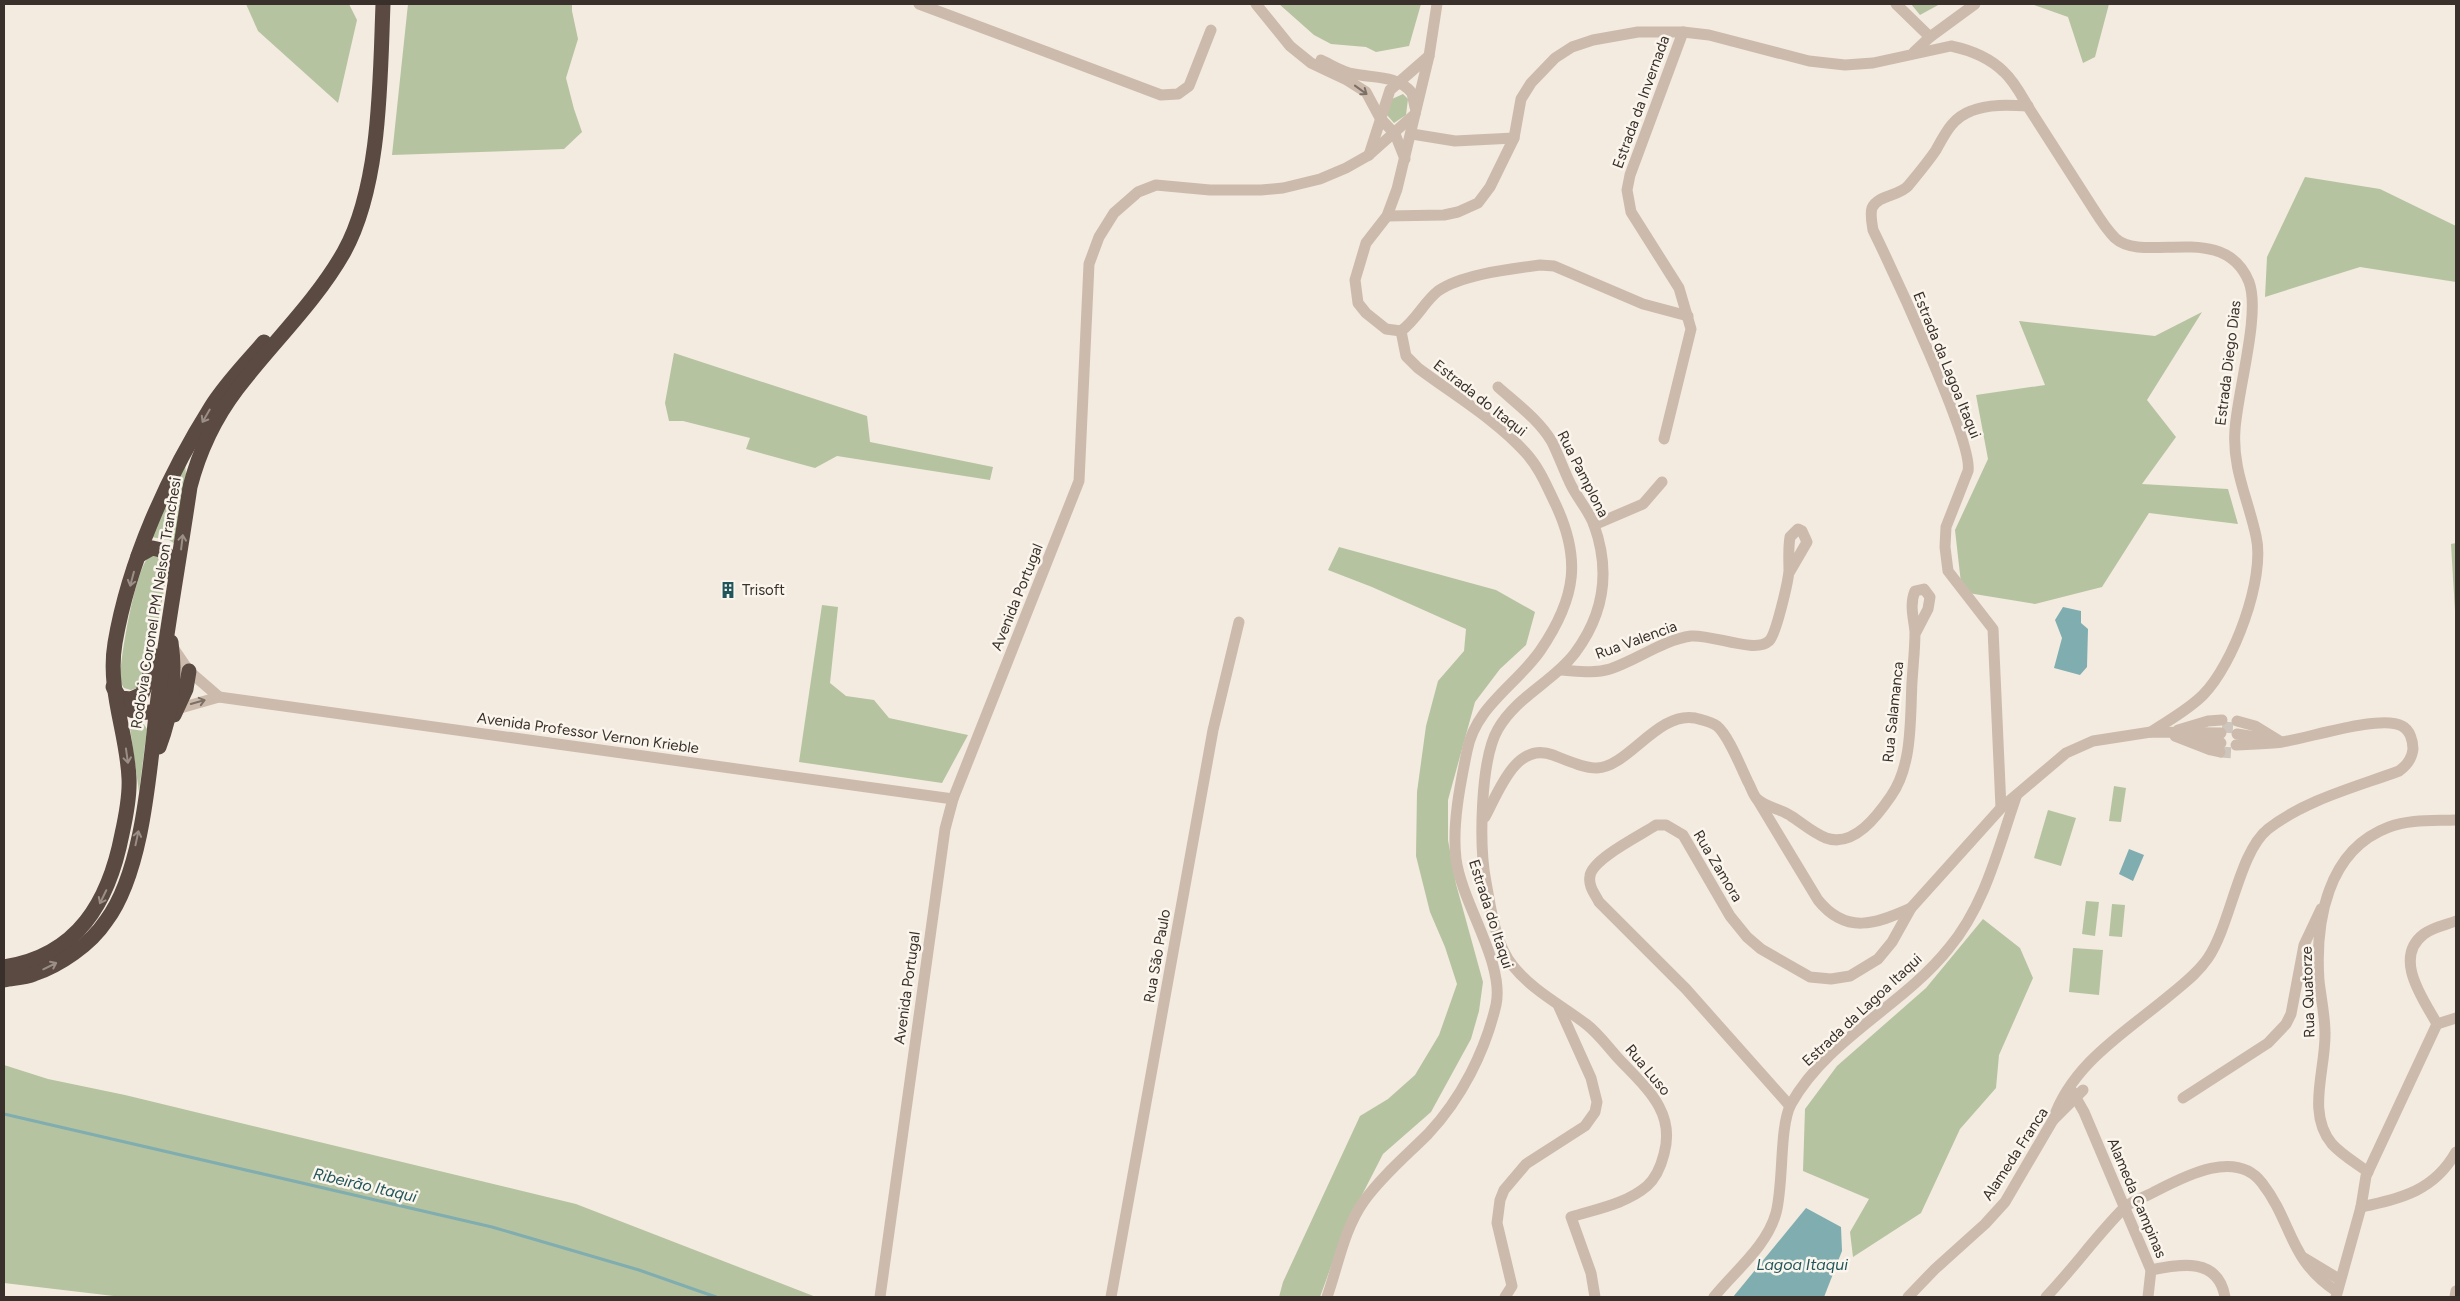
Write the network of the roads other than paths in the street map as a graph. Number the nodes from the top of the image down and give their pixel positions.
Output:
1 (372, 4) edge
2 (383, 4) edge
3 (919, 4) edge
4 (1256, 4) edge
5 (1437, 4) edge
6 (1896, 4) edge
7 (1974, 4) edge
8 (1211, 30) dead end
9 (1683, 32) junction
10 (1930, 37) junction
11 (1290, 46) junction
12 (1914, 52) junction
13 (1429, 56) junction
14 (1398, 82) junction
15 (2028, 106) junction
16 (1415, 114) junction
17 (1380, 118) junction
18 (1395, 134) junction
19 (1412, 134) junction
20 (1514, 138) junction
21 (1368, 155) junction
22 (1406, 159) junction
23 (1387, 216) junction
24 (1688, 316) junction
25 (1400, 331) junction
26 (1498, 387) dead end
27 (1664, 438) dead end
28 (1662, 482) dead end
29 (1594, 525) junction
30 (138, 556) junction
31 (1789, 573) dead end
32 (174, 584) junction
33 (169, 621) junction
34 (1239, 622) dead end
35 (1915, 634) dead end
36 (172, 646) junction
37 (1560, 670) junction
38 (189, 671) junction
39 (117, 692) junction
40 (219, 697) junction
41 (168, 710) junction
42 (2151, 732) junction
43 (2169, 733) junction
44 (2281, 742) junction
45 (150, 770) junction
46 (2016, 797) junction
47 (953, 799) junction
48 (1757, 799) junction
49 (2001, 808) junction
50 (1483, 820) junction
51 (2456, 820) edge
52 (2324, 902) junction
53 (1911, 908) junction
54 (2456, 921) edge
55 (4, 967) edge
56 (4, 980) edge
57 (1558, 1006) junction
58 (2456, 1018) edge
59 (2438, 1024) junction
60 (2095, 1055) junction
61 (2070, 1086) junction
62 (2079, 1094) junction
63 (2182, 1098) dead end
64 (1790, 1106) junction
65 (2053, 1120) junction
66 (2456, 1152) edge
67 (2367, 1174) junction
68 (2388, 1200) junction
69 (2361, 1206) junction
70 (2125, 1207) junction
71 (2299, 1254) junction
72 (2151, 1270) junction
73 (2339, 1279) junction
74 (2456, 1292) edge
75 (2336, 1294) edge
76 (880, 1297) edge
77 (1111, 1297) edge
78 (1327, 1297) edge
79 (1505, 1297) edge
80 (1595, 1297) edge
81 (1714, 1297) edge
82 (1908, 1297) edge
83 (2046, 1297) edge
84 (2148, 1297) edge
85 (2225, 1297) edge
86 (2455, 1297) edge

1 -> 30 highway, Rodovia Coronel PM Nelson Tranchesi
32 -> 2 highway, Rodovia Coronel PM Nelson Tranchesi
3 - 8 street
4 - 11 street
5 - 13 street
6 - 10 street
7 - 10 street
9 - 12 street, Estrada Diego Dias
9 - 20 street, Estrada Diego Dias
9 - 24 street, Estrada da Invernada
10 - 12 street
11 - 14 street
11 -> 17 street
12 - 15 street, Estrada Diego Dias
13 - 14 street
13 - 16 street
14 - 16 street
14 - 17 street
15 - 42 street, Estrada Diego Dias
15 - 49 street, Estrada da Lagoa Itaqui
16 - 18 street, Avenida Portugal
16 - 19 street
17 - 18 street
17 - 21 street
18 - 21 street, Avenida Portugal
18 - 22 street
19 - 20 street
19 - 22 street
20 - 23 street, Estrada Diego Dias
21 - 47 street, Avenida Portugal
22 - 23 street
23 - 25 street
24 - 25 street
24 - 27 street, Estrada da Invernada
25 - 78 street, Estrada do Itaqui
26 - 29 street, Rua Pamplona
28 - 29 street
29 - 37 street, Rua Pamplona
30 - 32 highway
30 -> 39 highway, Rodovia Coronel PM Nelson Tranchesi
31 - 37 street, Rua Valencia
32 - 33 highway, Rodovia Coronel PM Nelson Tranchesi
33 - 36 highway
33 - 39 highway
33 - 41 highway, Rodovia Coronel PM Nelson Tranchesi
34 - 77 street, Rua São Paulo
35 - 48 street, Rua Salamanca
36 - 38 street
36 - 41 highway
37 - 50 street, Rua Pamplona
38 - 40 street
38 - 41 highway
39 - 41 highway
39 -> 55 highway, Rodovia Coronel PM Nelson Tranchesi
41 -> 40 street, Avenida Professor Vernon Krieble
40 - 47 street, Avenida Professor Vernon Krieble
41 - 45 highway, Rodovia Coronel PM Nelson Tranchesi
41 - 45 highway
42 - 43 street
42 - 46 street, Rua Zamora
43 - 43 street
44 - 44 street
44 - 60 street
56 -> 45 highway, Rodovia Coronel PM Nelson Tranchesi
46 - 49 street, Rua Zamora
46 - 64 street, Estrada da Lagoa Itaqui
47 - 76 street, Avenida Portugal
48 - 50 street
48 - 53 street
49 - 53 street, Rua Zamora
50 - 57 street, Rua Pamplona
51 - 52 street, Rua Quatorze
52 - 63 street
52 - 67 street, Rua Quatorze
53 - 64 street, Rua Zamora
54 - 59 street
57 - 79 street
57 - 80 street, Rua Luso
58 - 59 street
59 - 67 street
60 - 61 street
60 - 62 street
61 - 62 street
61 - 65 street
62 - 65 street, Alameda Franca
62 - 70 street, Alameda Campinas
64 - 81 street, Estrada da Lagoa Itaqui
65 - 82 street, Alameda Franca
66 - 68 street
67 - 68 street, Rua Quatorze
67 - 69 street
68 - 69 street
69 - 73 street
70 - 71 street
70 - 72 street, Alameda Campinas
70 - 83 street
71 - 73 street
71 - 75 street
72 - 84 street, Alameda Campinas
72 - 85 street
73 - 75 street
74 - 86 street

